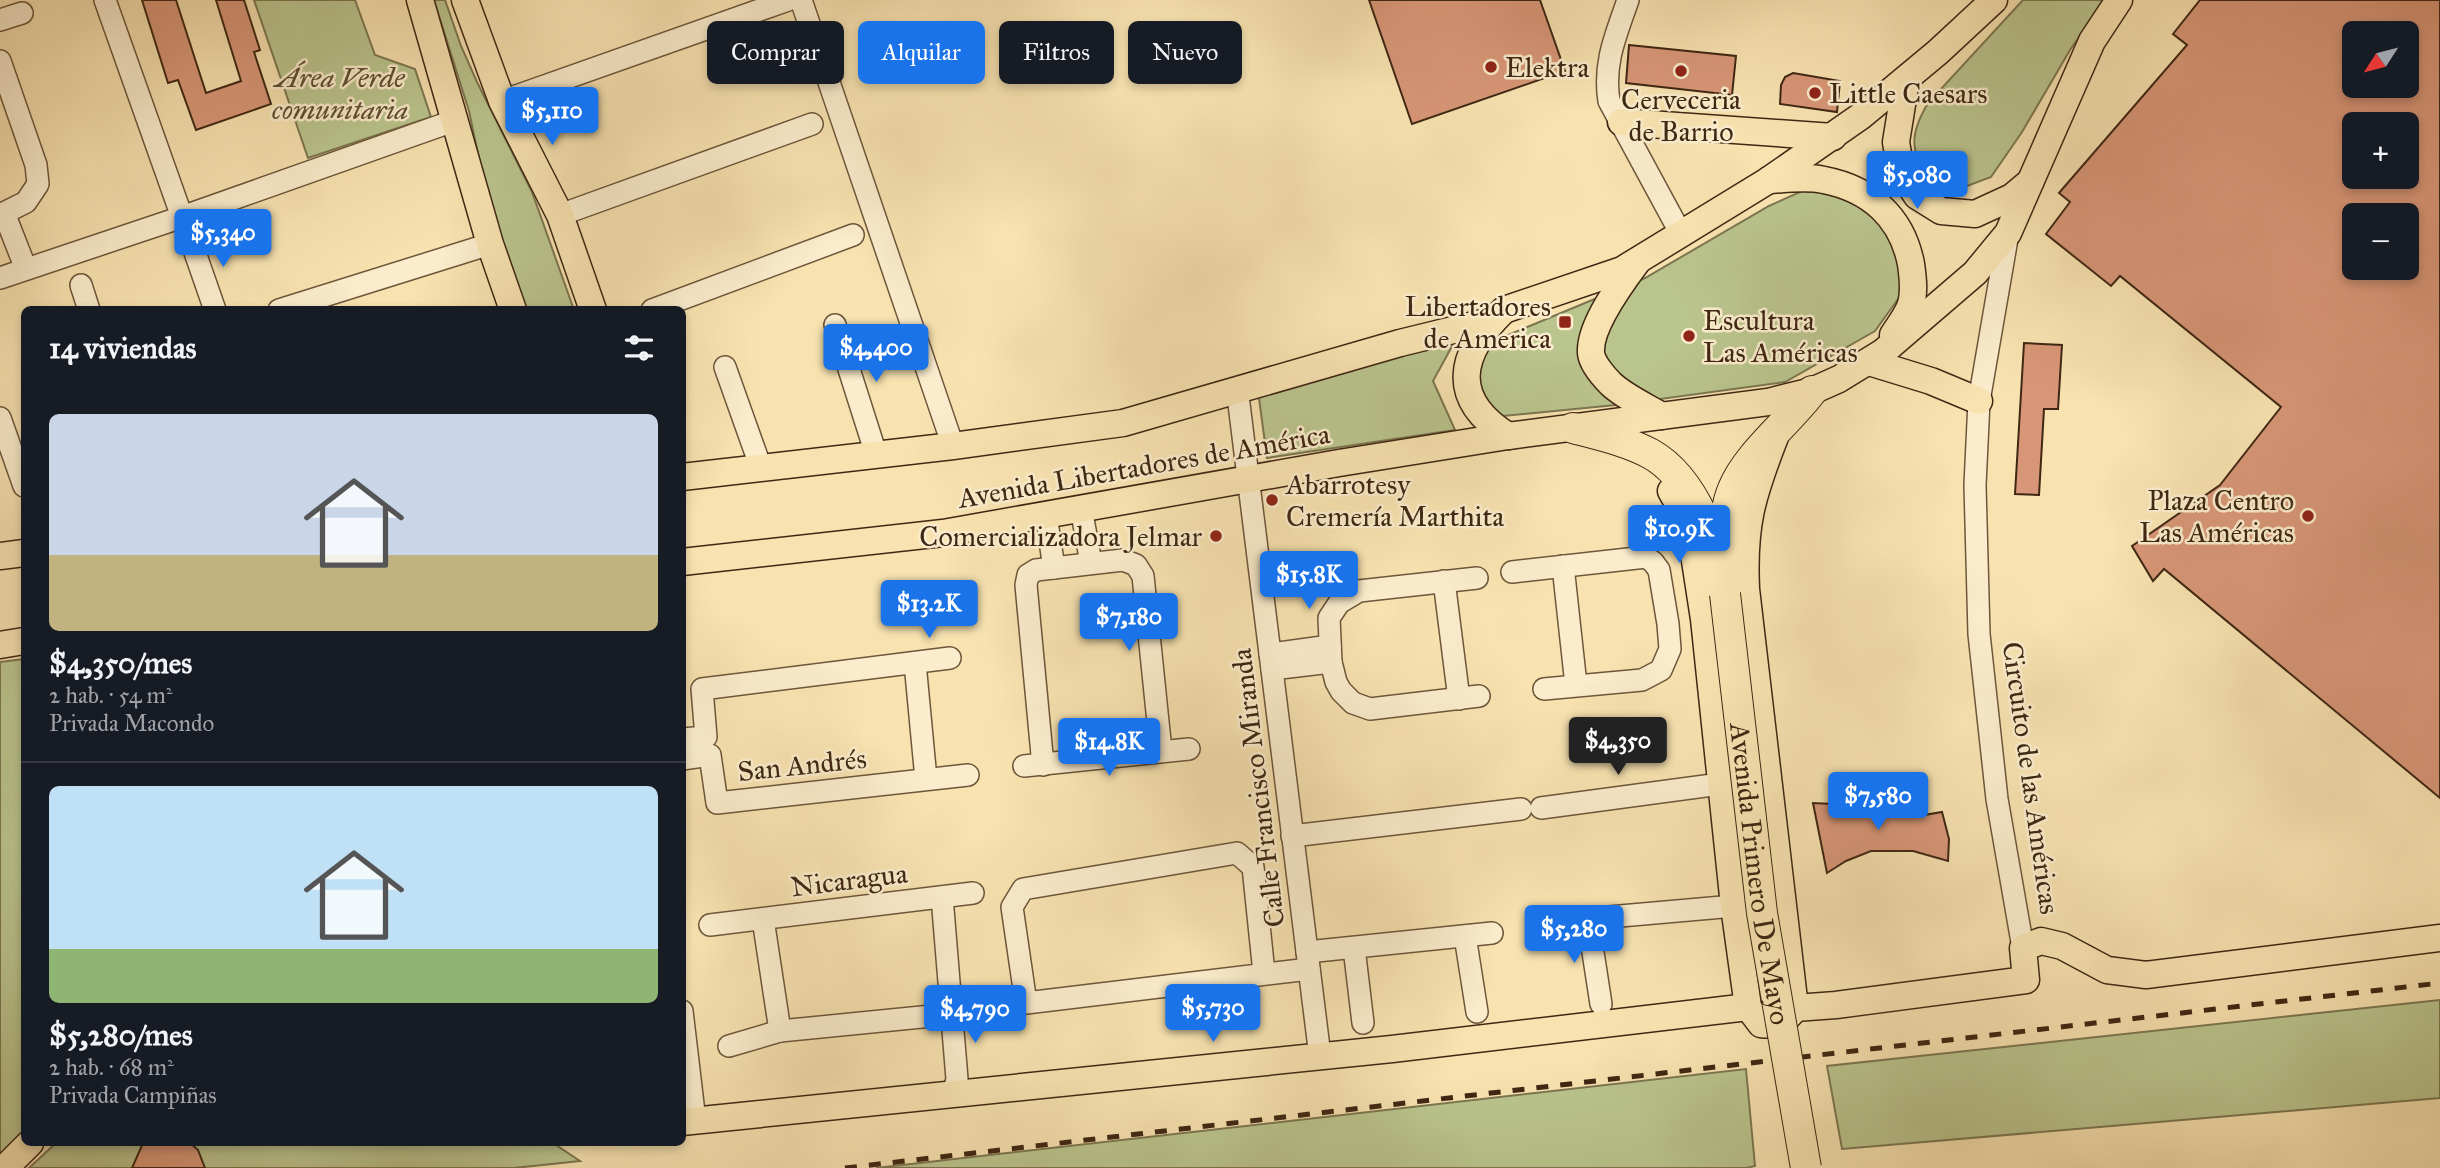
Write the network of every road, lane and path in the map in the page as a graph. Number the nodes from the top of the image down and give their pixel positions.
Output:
1 (105, 0) edge
2 (420, 0) edge
3 (465, 0) edge
4 (801, 0) edge
5 (1628, 0) edge
6 (1994, 0) edge
7 (2119, 0) edge
8 (780, 1) edge
9 (22, 13) dead end
10 (0, 20) edge
11 (0, 61) edge
12 (1906, 79) junction
13 (502, 101) junction
14 (456, 120) junction
15 (1621, 122) junction
16 (812, 124) dead end
17 (1833, 137) junction
18 (1769, 180) junction
19 (2033, 180) junction
20 (2, 214) edge
21 (560, 215) junction
22 (183, 217) junction
23 (2008, 233) junction
24 (1681, 234) junction
25 (853, 235) dead end
26 (191, 242) dead end
27 (490, 244) junction
28 (1638, 260) junction
29 (26, 269) junction
30 (0, 278) edge
31 (81, 285) dead end
32 (88, 306) edge
33 (214, 306) edge
34 (292, 306) edge
35 (512, 306) edge
36 (592, 306) edge
37 (663, 306) edge
38 (1494, 320) junction
39 (835, 325) dead end
40 (1876, 357) junction
41 (725, 367) dead end
42 (1237, 388) junction
43 (1812, 391) junction
44 (1979, 401) junction
45 (1662, 416) junction
46 (0, 418) edge
47 (1573, 428) junction
48 (1777, 433) junction
49 (1508, 436) junction
50 (953, 446) junction
51 (876, 454) junction
52 (761, 468) junction
53 (686, 477) edge
54 (21, 478) edge
55 (1248, 478) junction
56 (1081, 508) junction
57 (1046, 515) junction
58 (21, 553) edge
59 (0, 556) edge
60 (686, 562) edge
61 (1091, 564) junction
62 (1563, 566) junction
63 (1054, 568) junction
64 (1512, 572) dead end
65 (1478, 578) dead end
66 (1444, 581) junction
67 (1713, 597) junction
68 (1667, 614) junction
69 (21, 642) edge
70 (0, 645) edge
71 (1330, 654) junction
72 (950, 658) dead end
73 (1271, 661) junction
74 (915, 663) junction
75 (1576, 685) junction
76 (1544, 689) dead end
77 (686, 739) edge
78 (1189, 749) dead end
79 (1161, 751) junction
80 (686, 758) edge
81 (968, 775) dead end
82 (926, 779) junction
83 (1720, 784) junction
84 (1292, 836) junction
85 (973, 893) dead end
86 (942, 897) junction
87 (1734, 906) junction
88 (763, 919) junction
89 (1588, 920) junction
90 (1552, 922) dead end
91 (710, 925) dead end
92 (1492, 933) dead end
93 (1465, 936) junction
94 (2440, 938) edge
95 (1353, 948) junction
96 (2023, 948) junction
97 (1308, 960) junction
98 (1264, 973) junction
99 (1601, 1004) dead end
100 (1748, 1007) junction
101 (1795, 1008) junction
102 (1477, 1012) dead end
103 (952, 1014) junction
104 (1363, 1023) dead end
105 (780, 1031) junction
106 (729, 1046) dead end
107 (1320, 1056) junction
108 (686, 1074) edge
109 (953, 1095) junction
110 (689, 1122) edge
111 (27, 1146) edge
112 (5, 1168) edge
113 (1806, 1168) edge

1 - 22 street
2 - 14 main road
3 - 13 main road
4 - 50 street
5 - 15 street
6 - 12 main road
7 - 19 main road
8 - 13 street
9 - 10 street
11 - 20 street
12 - 17 main road
12 - 19 main road
13 - 21 main road
14 - 22 street
14 - 27 main road
15 - 17 main road
15 - 24 street
16 - 21 street
17 - 18 main road
18 - 24 main road
18 - 40 main road
19 - 23 main road
20 - 29 street
21 - 36 main road
22 - 29 street
23 - 40 main road
23 - 44 street, Circuito de las Américas
24 - 28 main road
25 - 37 street
26 - 33 street
27 - 34 street
27 - 35 main road
28 - 38 main road
28 - 45 main road
29 - 30 street
31 - 32 street
38 - 42 main road, Avenida Libertadores de América
38 - 49 main road
39 - 51 street
40 - 43 main road
40 - 44 main road
41 - 52 street
42 - 50 main road, Avenida Libertadores de América
42 - 55 street, Calle Francisco Miranda
43 - 45 main road
43 - 48 highway, Avenida Primero De Mayo
44 - 96 street, Circuito de las Américas
45 - 47 main road
46 - 54 street
47 - 49 main road, Avenida Libertadores de América
47 - 67 highway, Avenida Primero De Mayo
48 - 67 highway, Avenida Primero De Mayo
48 - 101 main road
49 - 55 main road, Avenida Libertadores de América
50 - 51 main road, Avenida Libertadores de América
51 - 52 main road, Avenida Libertadores de América
52 - 53 main road, Avenida Libertadores de América
55 - 56 main road, Avenida Libertadores de América
55 - 73 street, Calle Francisco Miranda
56 - 57 main road, Avenida Libertadores de América
56 - 61 street
57 - 60 main road, Avenida Libertadores de América
57 - 63 street
58 - 59 main road
61 - 63 street
61 - 79 street
62 - 64 street
62 - 68 street
62 - 75 street
63 - 79 street
65 - 66 street
66 - 71 street
66 - 71 street
67 - 68 street
67 - 83 main road
67 - 113 highway, Avenida Primero De Mayo, bridge
68 - 75 street
69 - 70 main road
71 - 73 street
72 - 74 street, San Andrés
73 - 84 street, Calle Francisco Miranda
74 - 77 street, San Andrés
74 - 82 street
75 - 76 street
78 - 79 street
80 - 82 street, San Andrés
81 - 82 street, San Andrés
83 - 84 street
83 - 87 main road
84 - 97 street, Calle Francisco Miranda
85 - 86 street, Nicaragua
86 - 88 street, Nicaragua
86 - 103 street, Nicaragua
87 - 89 street
87 - 100 main road
88 - 91 street, Nicaragua
88 - 105 street, Nicaragua
89 - 90 street
89 - 99 street
92 - 93 street
93 - 95 street
93 - 102 street
94 - 96 main road, Circuito de las Américas
95 - 97 street
95 - 104 street
96 - 101 main road
97 - 98 street
97 - 107 street, Calle Francisco Miranda
98 - 98 street
100 - 101 main road
100 - 107 main road
103 - 105 street
103 - 109 street, Nicaragua
105 - 106 street
107 - 109 main road
108 - 110 street
109 - 110 main road
111 - 112 main road

